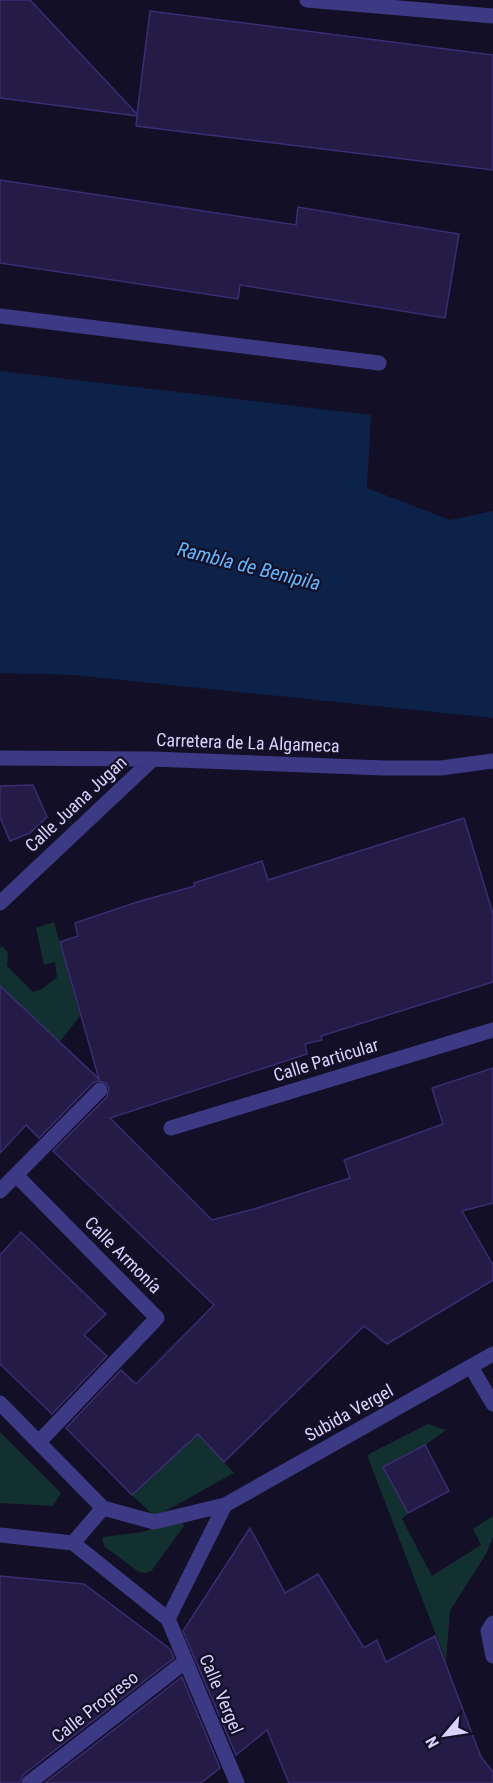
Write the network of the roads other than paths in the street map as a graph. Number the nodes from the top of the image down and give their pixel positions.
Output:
1 (307, 0) edge
2 (493, 16) edge
3 (0, 316) edge
4 (379, 363) dead end
5 (0, 758) edge
6 (153, 759) junction
7 (493, 761) edge
8 (0, 903) edge
9 (493, 1030) edge
10 (100, 1090) dead end
11 (171, 1128) dead end
12 (16, 1175) junction
13 (0, 1191) edge
14 (493, 1354) edge
15 (471, 1367) junction
16 (0, 1403) edge
17 (493, 1404) edge
18 (39, 1442) junction
19 (225, 1505) junction
20 (103, 1508) junction
21 (0, 1535) edge
22 (74, 1543) junction
23 (168, 1619) junction
24 (493, 1623) edge
25 (493, 1656) edge
26 (186, 1661) junction
27 (29, 1783) edge
28 (237, 1783) edge

1 - 2 street
3 - 4 street
5 - 6 street, Carretera de La Algameca
6 - 7 street, Carretera de La Algameca
6 - 8 street, Calle Juana Jugan
9 - 11 street, Calle Particular
10 - 12 street
12 - 13 street
12 - 18 street, Calle Armonía
14 - 15 street, Subida Vergel
15 - 17 street
15 - 19 street, Subida Vergel
16 - 18 street
18 - 20 street
19 - 20 street, Subida Vergel
19 - 23 street
20 - 22 street
21 - 22 street
22 - 23 street, Calle Vergel
23 - 26 street, Calle Vergel
24 - 25 street
26 - 27 street, Calle Progreso
26 - 28 street, Calle Vergel

